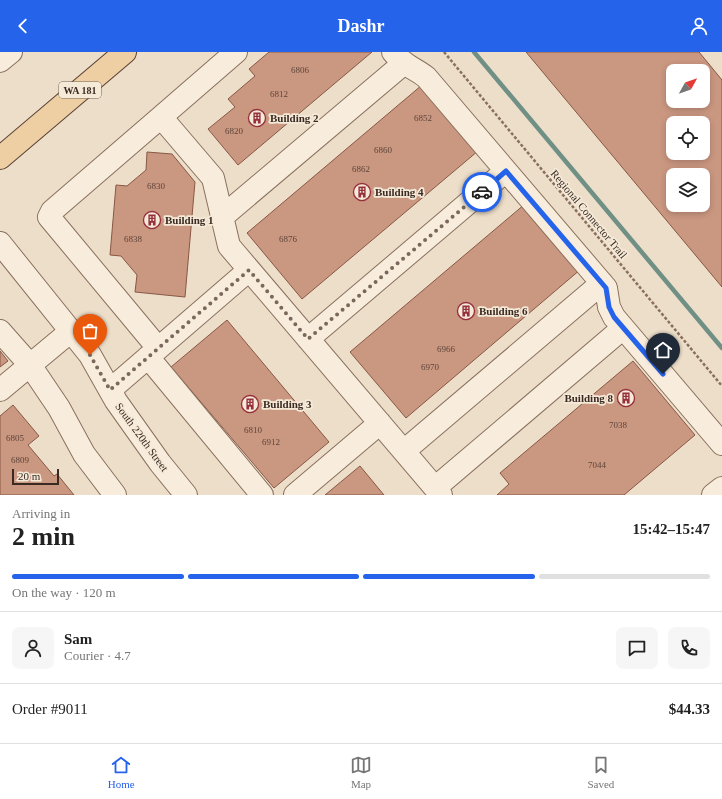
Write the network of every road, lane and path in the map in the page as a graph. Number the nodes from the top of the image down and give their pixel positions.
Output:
1 (11, 52) edge
2 (125, 52) edge
3 (236, 52) edge
4 (444, 52) edge
5 (398, 58) edge
6 (0, 61) edge
7 (161, 117) junction
8 (0, 158) edge
9 (506, 171) junction
10 (222, 217) junction
11 (0, 243) edge
12 (249, 270) junction
13 (602, 283) junction
14 (623, 328) junction
15 (0, 331) edge
16 (71, 331) junction
17 (308, 339) junction
18 (153, 353) junction
19 (30, 365) junction
20 (722, 386) edge
21 (0, 390) edge
22 (110, 390) junction
23 (380, 423) junction
24 (722, 444) edge
25 (404, 451) junction
26 (722, 488) edge
27 (438, 491) edge
28 (115, 495) edge
29 (186, 495) edge
30 (262, 495) edge
31 (295, 495) edge
32 (713, 495) edge

1 - 6 street
2 - 8 main road, WA 181
3 - 7 street
4 - 20 path, Regional Connector Trail
5 - 9 street
5 - 10 street
7 - 10 street
7 - 18 street
9 - 13 street
9 - 17 street
10 - 12 street
11 - 16 street, South 220th Street
12 - 17 street
12 - 18 street
13 - 14 street
13 - 25 street
14 - 24 street
14 - 27 street
15 - 19 street
16 - 19 street
16 - 22 street, South 220th Street
17 - 23 street
18 - 22 street
18 - 30 street
19 - 21 street
19 - 28 street
22 - 29 street, South 220th Street
23 - 25 street
23 - 31 street
25 - 27 street
26 - 32 street

